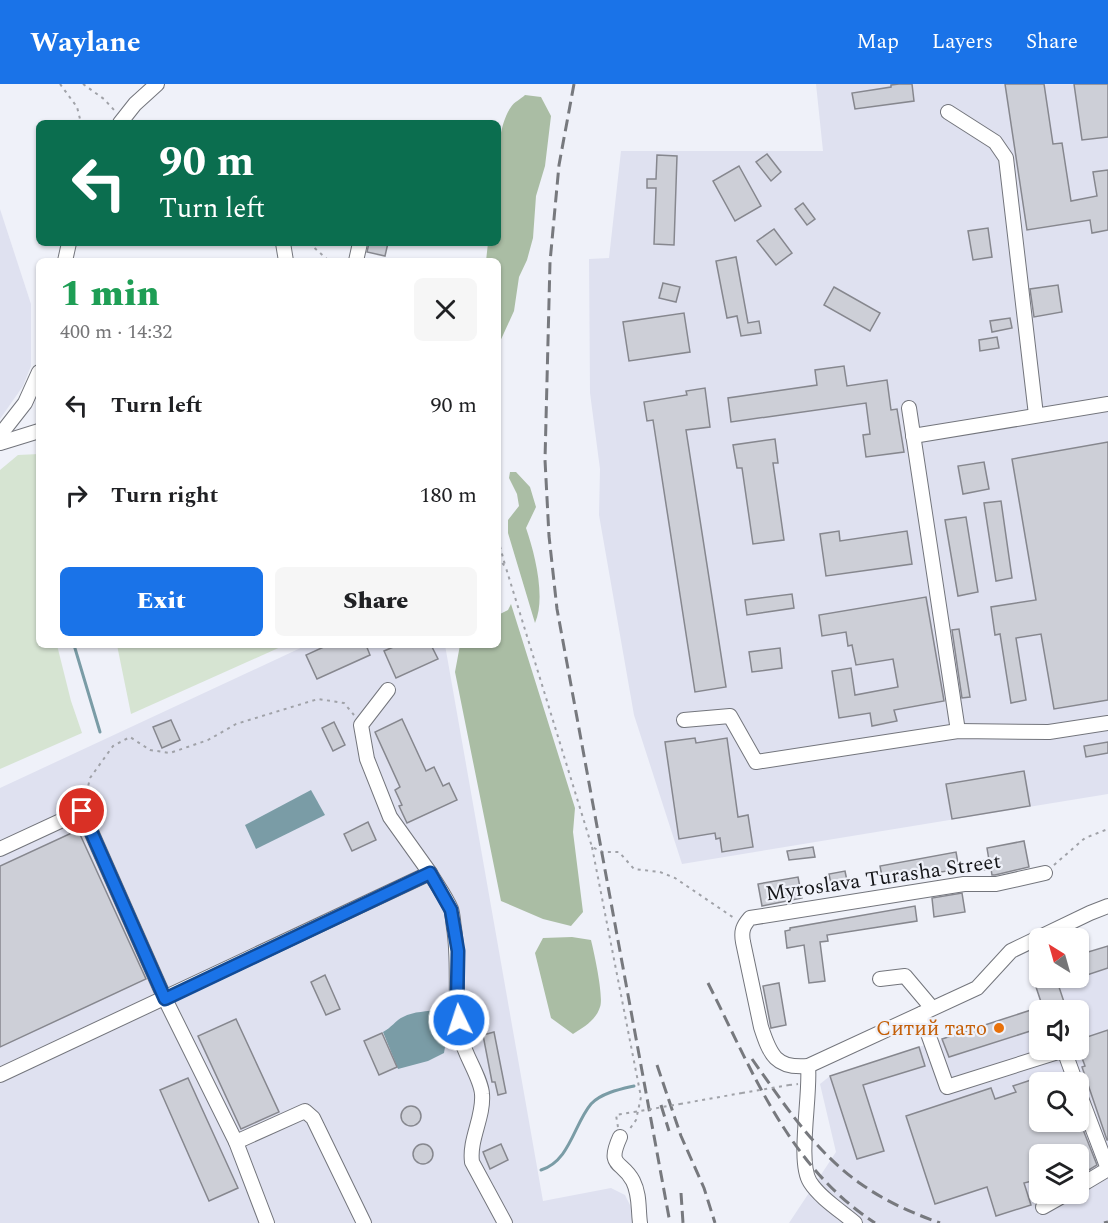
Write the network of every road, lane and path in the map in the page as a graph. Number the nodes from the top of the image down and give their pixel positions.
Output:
1 (60, 84) edge
2 (83, 84) edge
3 (157, 84) edge
4 (948, 112) dead end
5 (80, 120) edge
6 (121, 120) edge
7 (123, 120) edge
8 (312, 246) edge
9 (326, 258) edge
10 (36, 379) edge
11 (1108, 404) edge
12 (909, 408) dead end
13 (1036, 415) junction
14 (36, 432) edge
15 (0, 435) edge
16 (913, 436) junction
17 (0, 443) edge
18 (501, 550) edge
19 (501, 561) edge
20 (506, 568) junction
21 (388, 690) dead end
22 (684, 720) dead end
23 (1108, 723) edge
24 (361, 725) junction
25 (958, 731) junction
26 (82, 811) junction
27 (1108, 829) edge
28 (592, 847) junction
29 (0, 849) edge
30 (430, 873) junction
31 (1045, 873) joint
32 (1108, 906) edge
33 (744, 925) junction
34 (880, 979) dead end
35 (165, 999) junction
36 (927, 1011) junction
37 (808, 1066) junction
38 (1072, 1072) edge
39 (0, 1075) edge
40 (798, 1077) dead end
41 (1089, 1119) edge
42 (620, 1137) junction
43 (236, 1142) junction
44 (1089, 1180) edge
45 (1049, 1204) edge
46 (1042, 1208) dead end
47 (267, 1223) edge
48 (364, 1223) edge
49 (505, 1223) edge
50 (640, 1223) edge
51 (855, 1223) edge

1 - 5 path
2 - 6 path
3 - 7 street
4 - 13 street
8 - 9 path
10 - 15 street
11 - 13 street
12 - 16 street
13 - 16 street
14 - 17 street
16 - 25 street
18 - 20 path
19 - 20 path
20 - 28 path
21 - 24 street
22 - 25 street
23 - 25 street
24 - 26 path
24 - 30 street
26 - 29 street
26 - 35 street
27 - 31 path
28 - 33 path
28 - 42 path
30 - 35 street
30 - 49 street
31 - 33 street, Myroslava Turasha Street
32 - 36 street
33 - 37 street, Myroslava Turasha Street
34 - 36 street
35 - 39 street
35 - 43 street
36 - 37 street
36 - 38 street
37 - 51 street
40 - 42 path, bridge
41 - 44 street
42 - 50 street
43 - 47 street
43 - 48 street
45 - 46 street

